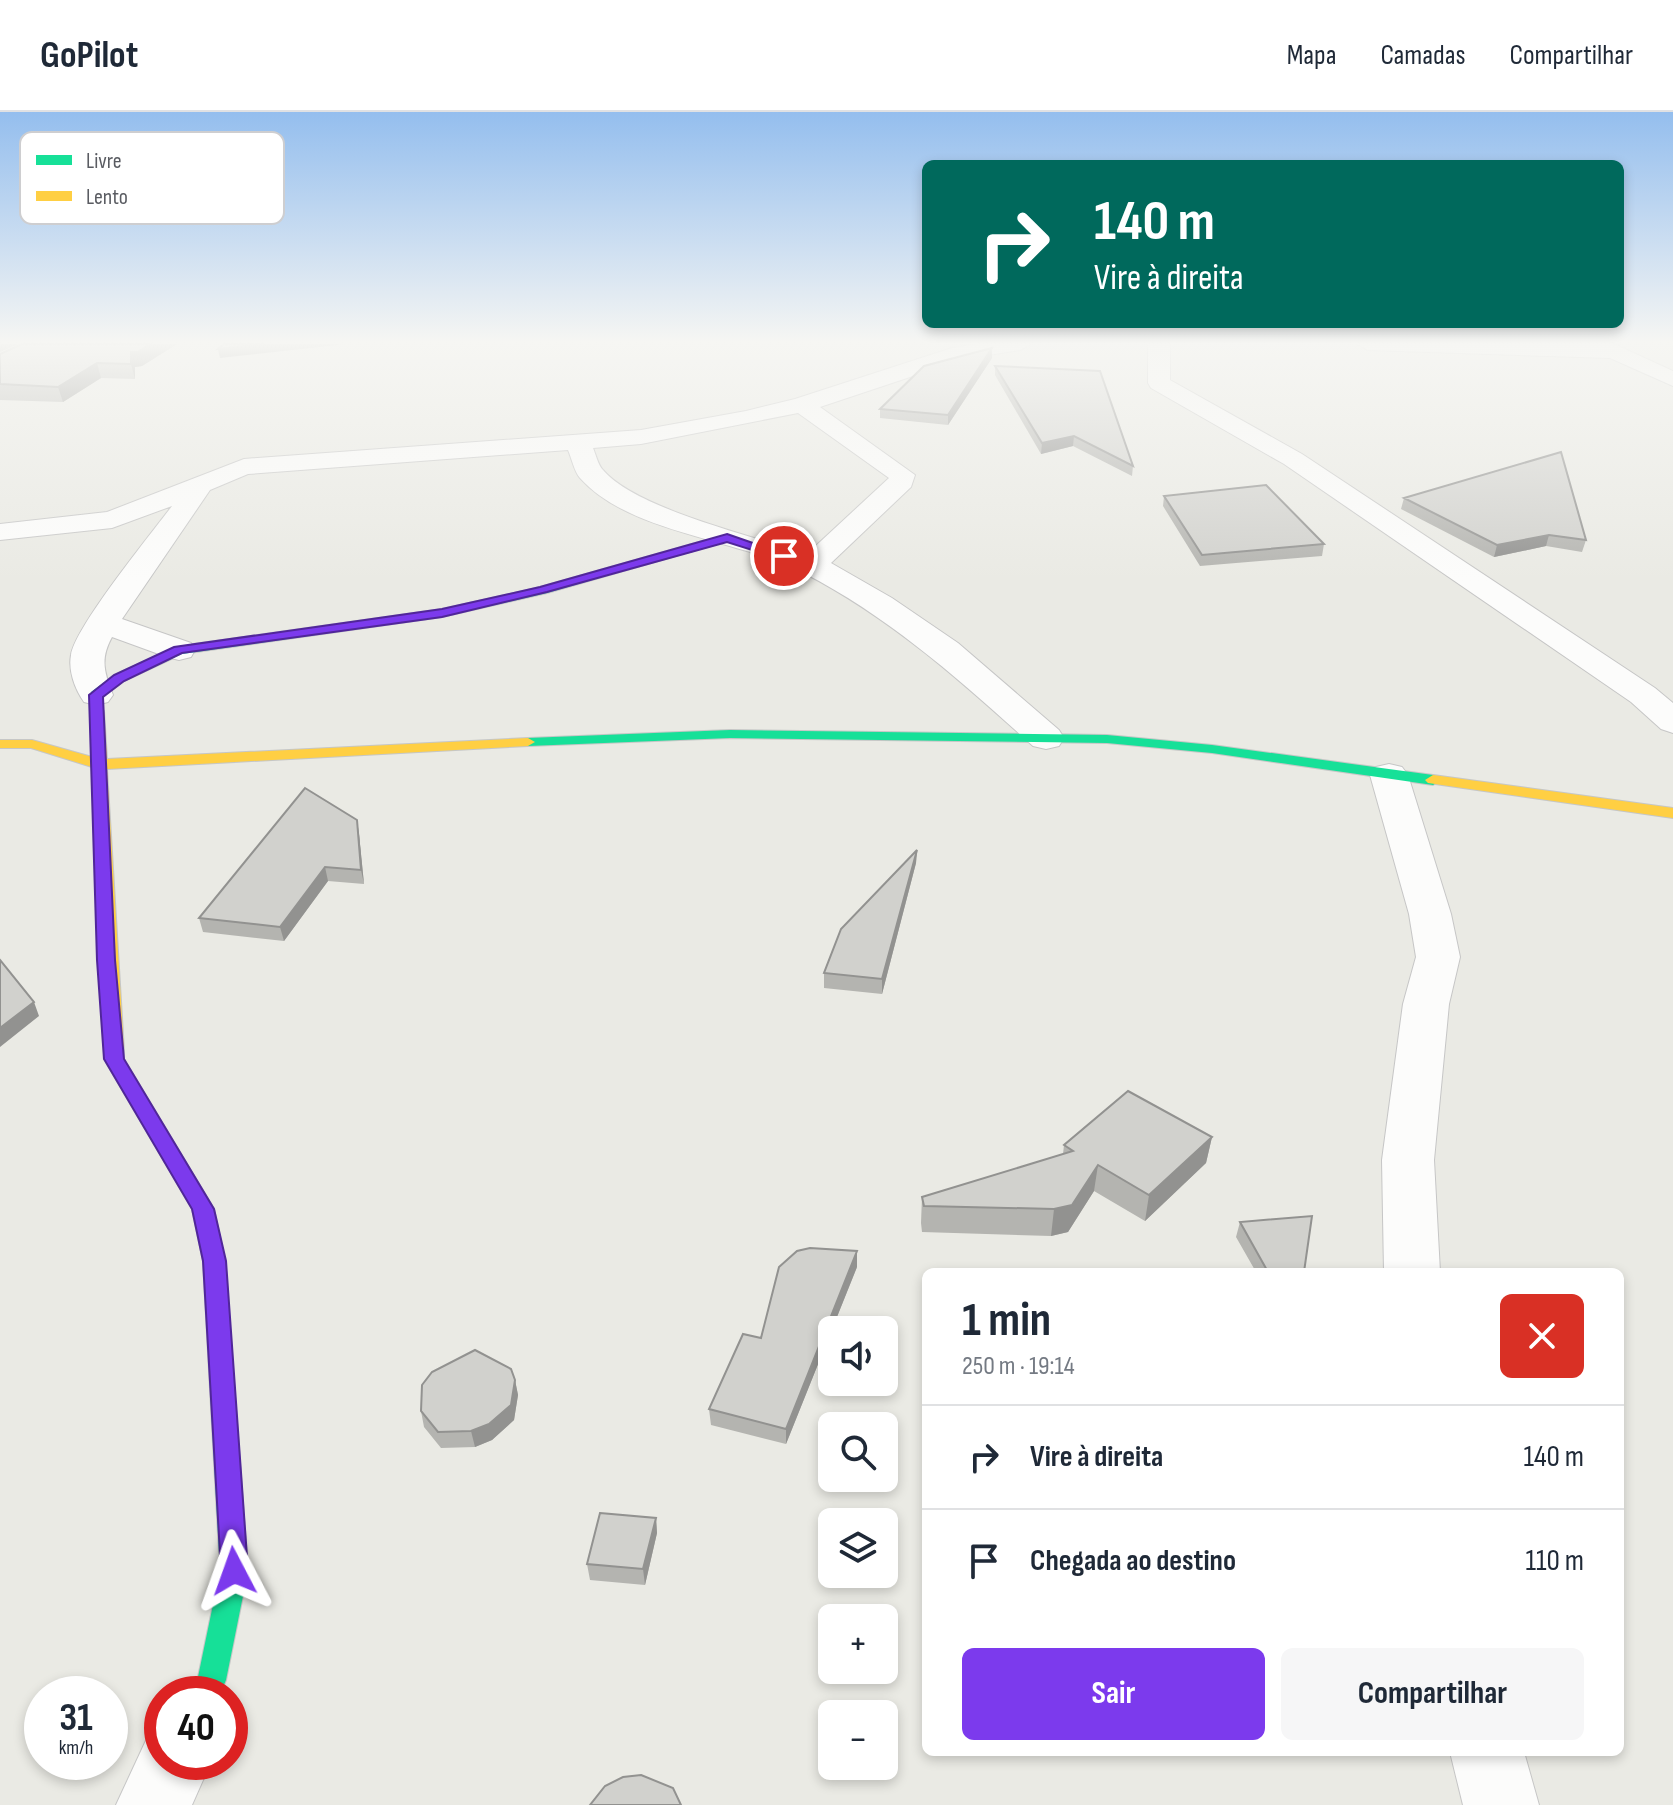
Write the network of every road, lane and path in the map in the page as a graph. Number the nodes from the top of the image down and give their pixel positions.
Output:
1 (711, 423) edge
2 (828, 423) edge
3 (1230, 423) edge
4 (578, 442) junction
5 (203, 482) junction
6 (0, 532) edge
7 (727, 538) junction
8 (812, 565) junction
9 (103, 623) junction
10 (179, 650) junction
11 (96, 695) junction
12 (1673, 722) edge
13 (1046, 738) junction
14 (0, 744) edge
15 (98, 764) junction
16 (1389, 775) junction
17 (1673, 813) edge
18 (1412, 1268) edge
19 (213, 1676) edge
20 (1488, 1756) edge
21 (166, 1780) edge
22 (154, 1805) edge
23 (1501, 1805) edge

1 - 4 street
2 - 8 street
3 - 12 street
4 - 5 street
4 - 7 street
5 - 6 street
5 - 9 street
7 - 8 street
7 - 10 street
8 - 13 street
9 - 10 street
9 - 11 street
10 - 11 street
11 - 15 street
13 - 15 street
13 - 16 street
14 - 15 street
15 - 19 street
16 - 17 street
16 - 18 street
20 - 23 street
21 - 22 street

